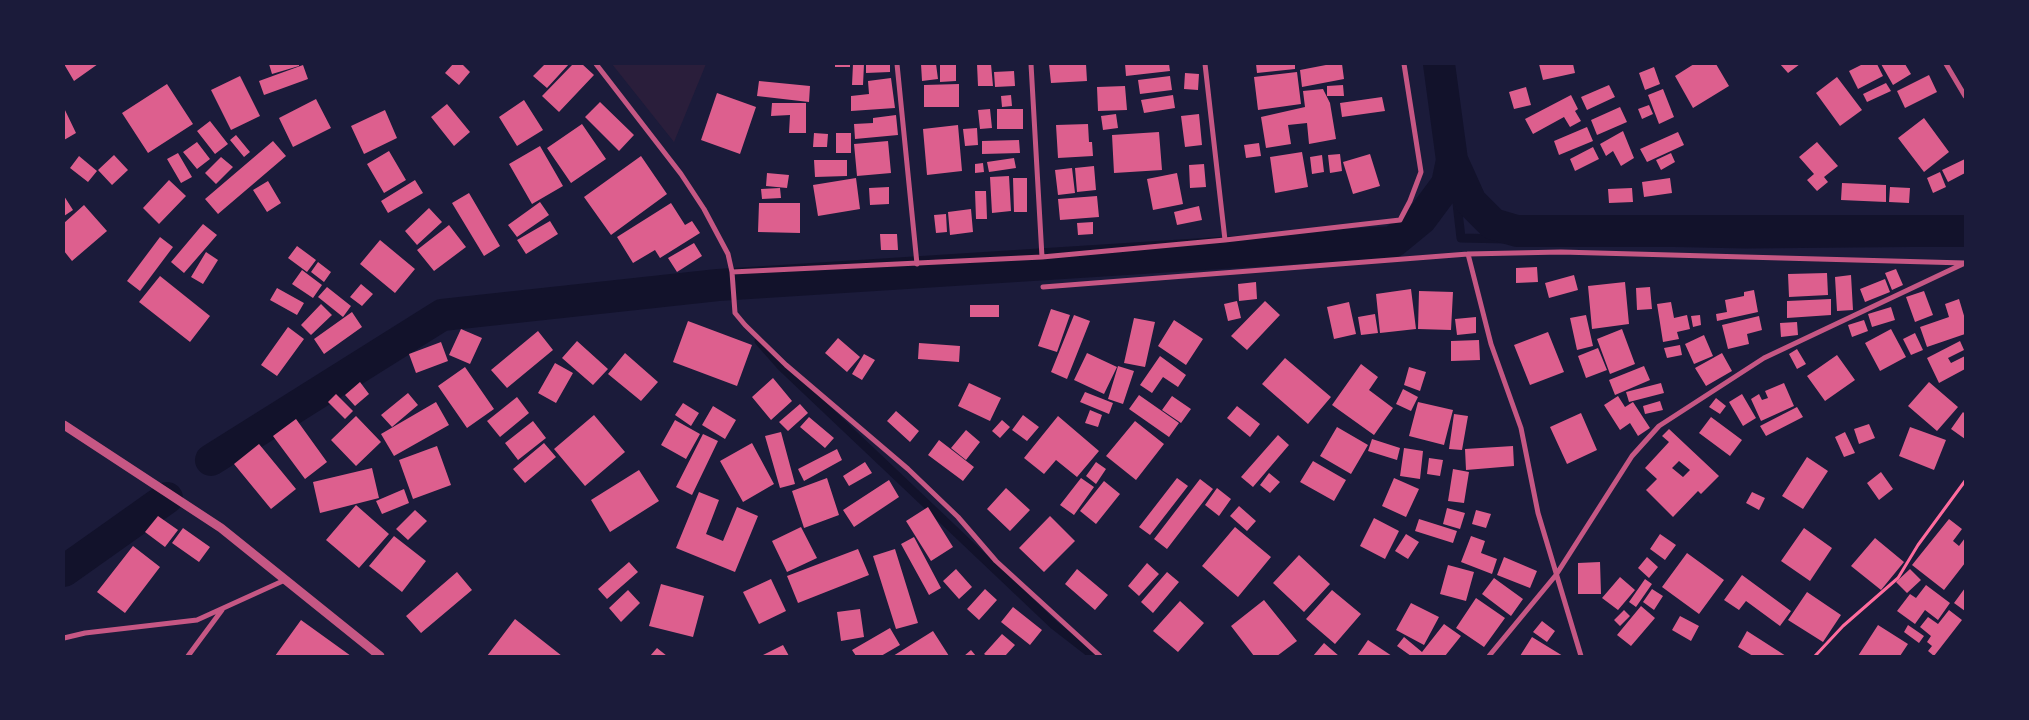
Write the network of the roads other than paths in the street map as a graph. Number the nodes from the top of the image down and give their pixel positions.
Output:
1 (596, 64) edge
2 (897, 64) edge
3 (1031, 64) edge
4 (1205, 64) edge
5 (1404, 64) edge
6 (1946, 64) edge
7 (1965, 96) edge
8 (1225, 240) junction
9 (1468, 254) junction
10 (1042, 257) junction
11 (1965, 263) edge
12 (917, 264) junction
13 (732, 272) junction
14 (1043, 287) dead end
15 (64, 425) edge
16 (1556, 575) junction
17 (285, 580) junction
18 (223, 609) junction
19 (64, 638) edge
20 (188, 656) edge
21 (380, 656) edge
22 (1100, 656) edge
23 (1489, 656) edge
24 (1581, 656) edge

1 - 13 street
2 - 12 street
3 - 10 street
4 - 8 street
5 - 8 street
6 - 7 street
8 - 10 street
9 - 11 street
9 - 14 street
9 - 16 street
10 - 12 street
11 - 16 street
12 - 13 street
13 - 22 street
15 - 17 street
16 - 23 street
16 - 24 street
17 - 18 street
17 - 21 street
18 - 19 street
18 - 20 street

